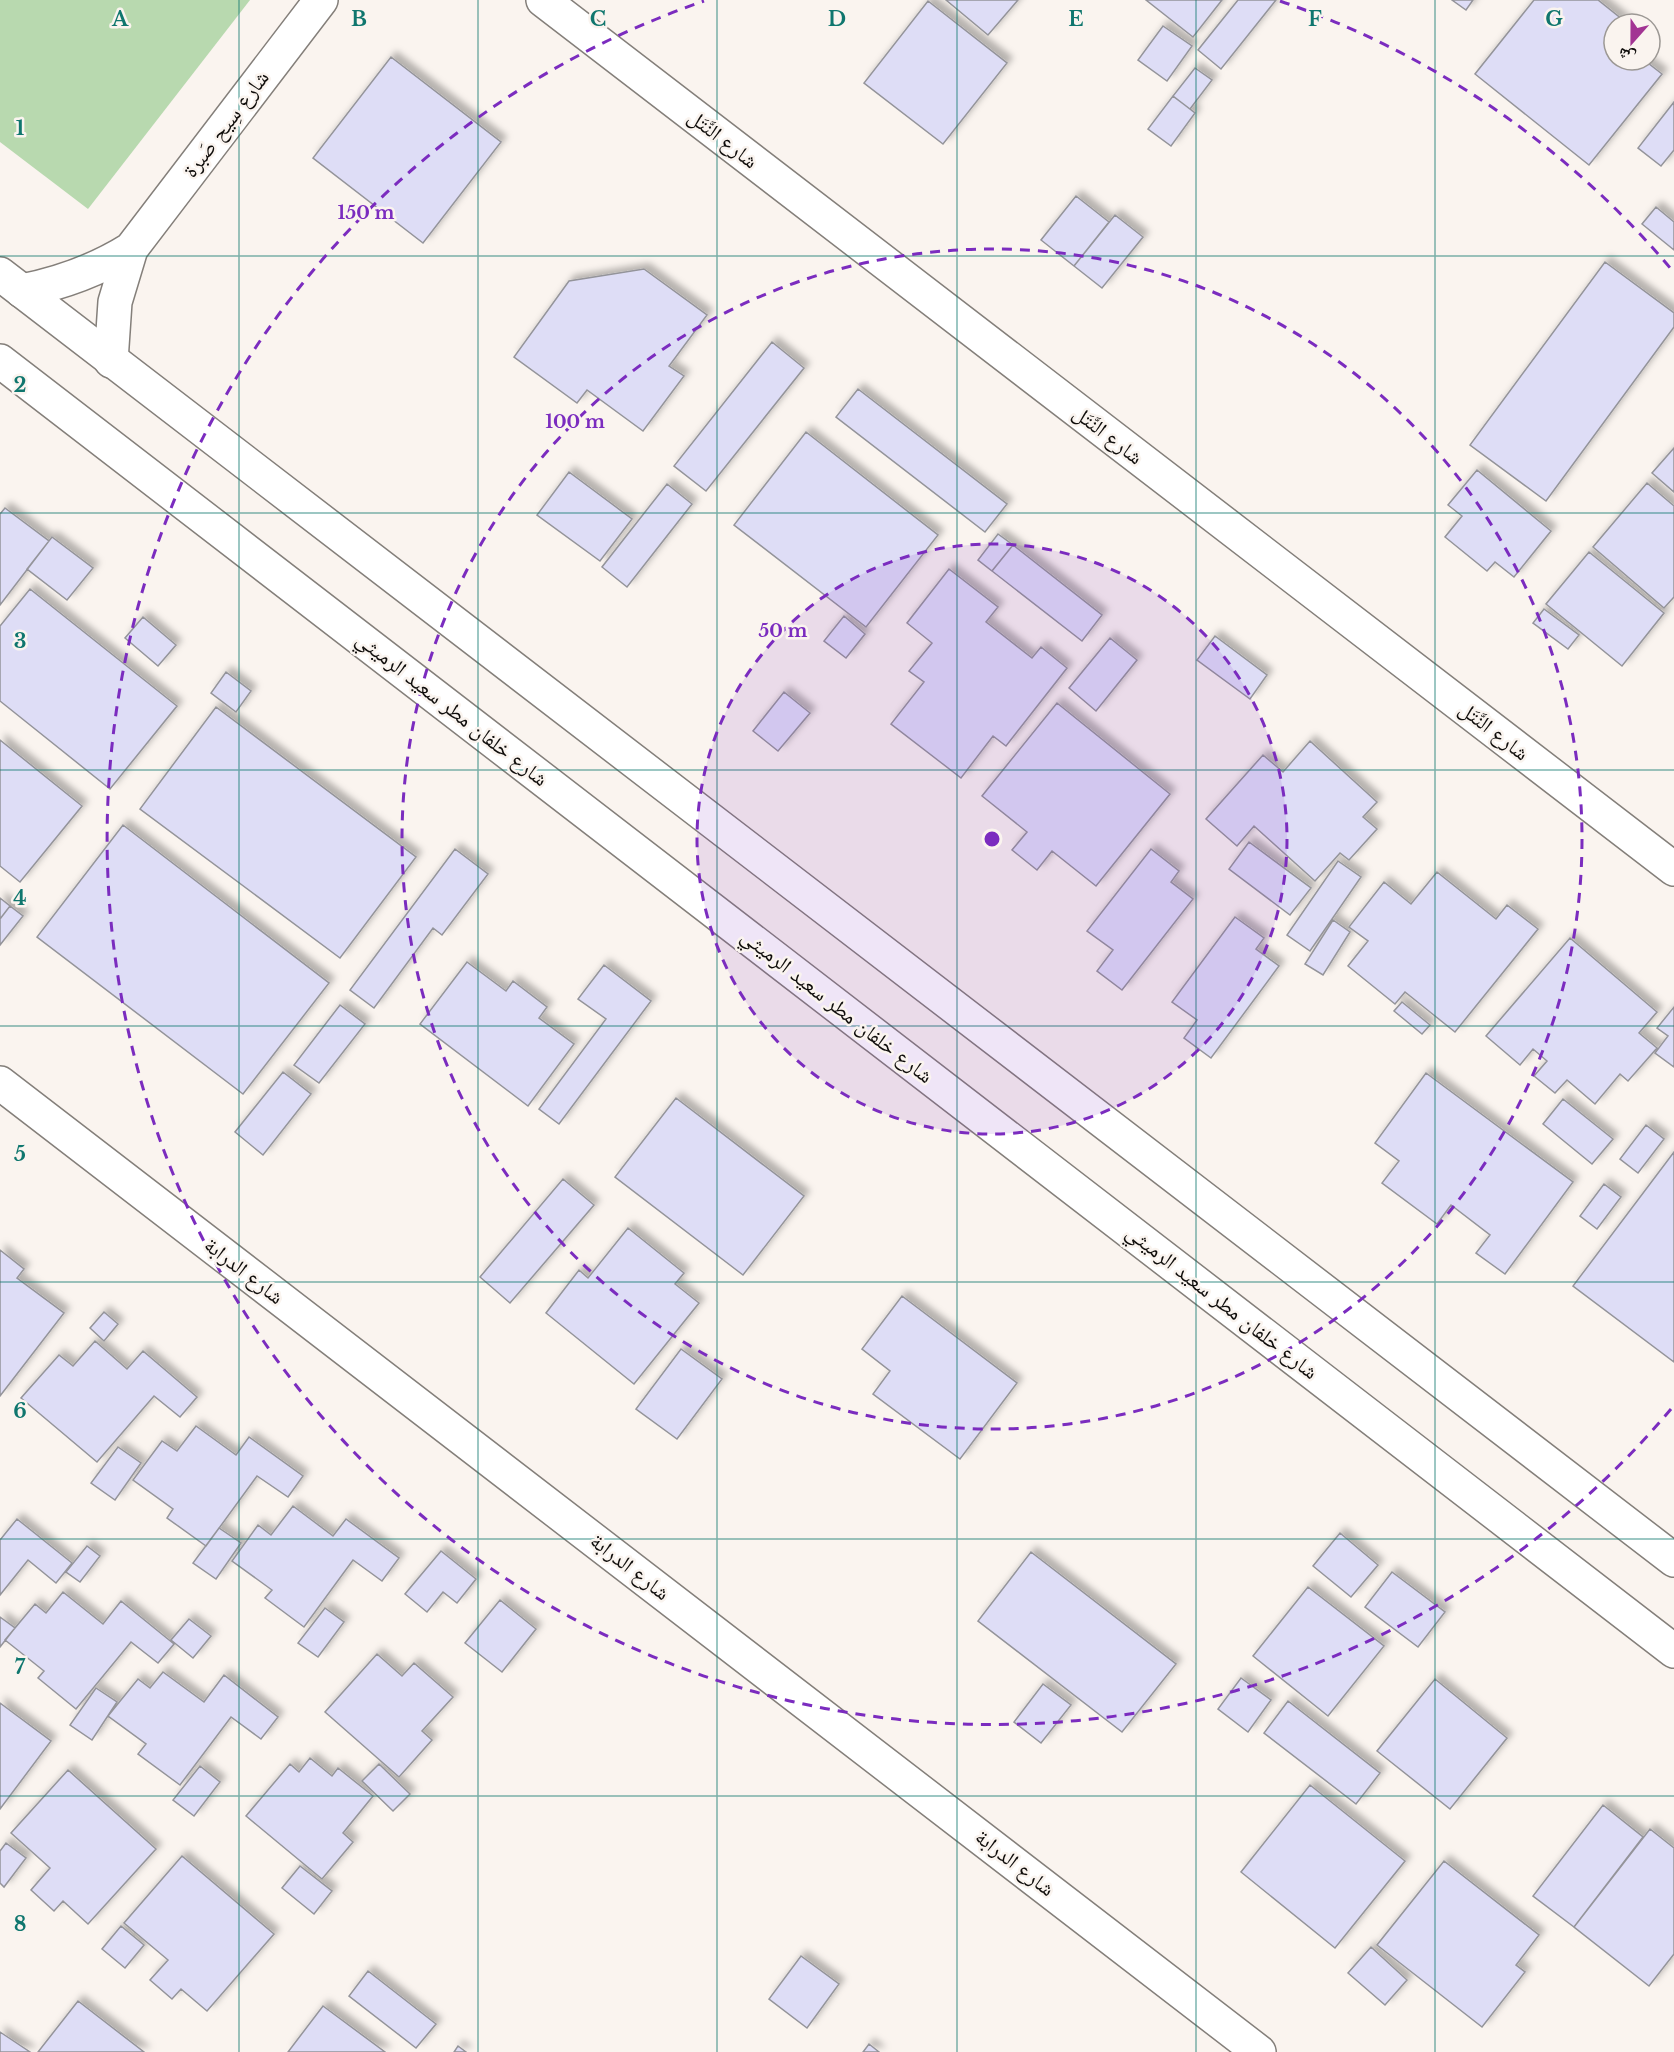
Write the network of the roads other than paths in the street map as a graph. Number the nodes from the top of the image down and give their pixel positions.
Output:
1 (321, 0) edge
2 (543, 0) edge
3 (131, 249) junction
4 (11, 283) edge
5 (0, 360) edge
6 (111, 361) junction
7 (1674, 869) edge
8 (0, 1083) edge
9 (1674, 1560) edge
10 (1674, 1651) edge
11 (1259, 2052) edge

1 - 3 street, شارع سِيح صَبرة
2 - 7 street, شارع النَّتَل
3 - 4 street, شارع سِيح صَبرة
3 - 6 street, شارع سِيح صَبرة
4 - 6 street
5 - 10 street, شارع خلفان مطر سعيد الرميثي
6 - 9 street
8 - 11 street, شارع الدرابة

